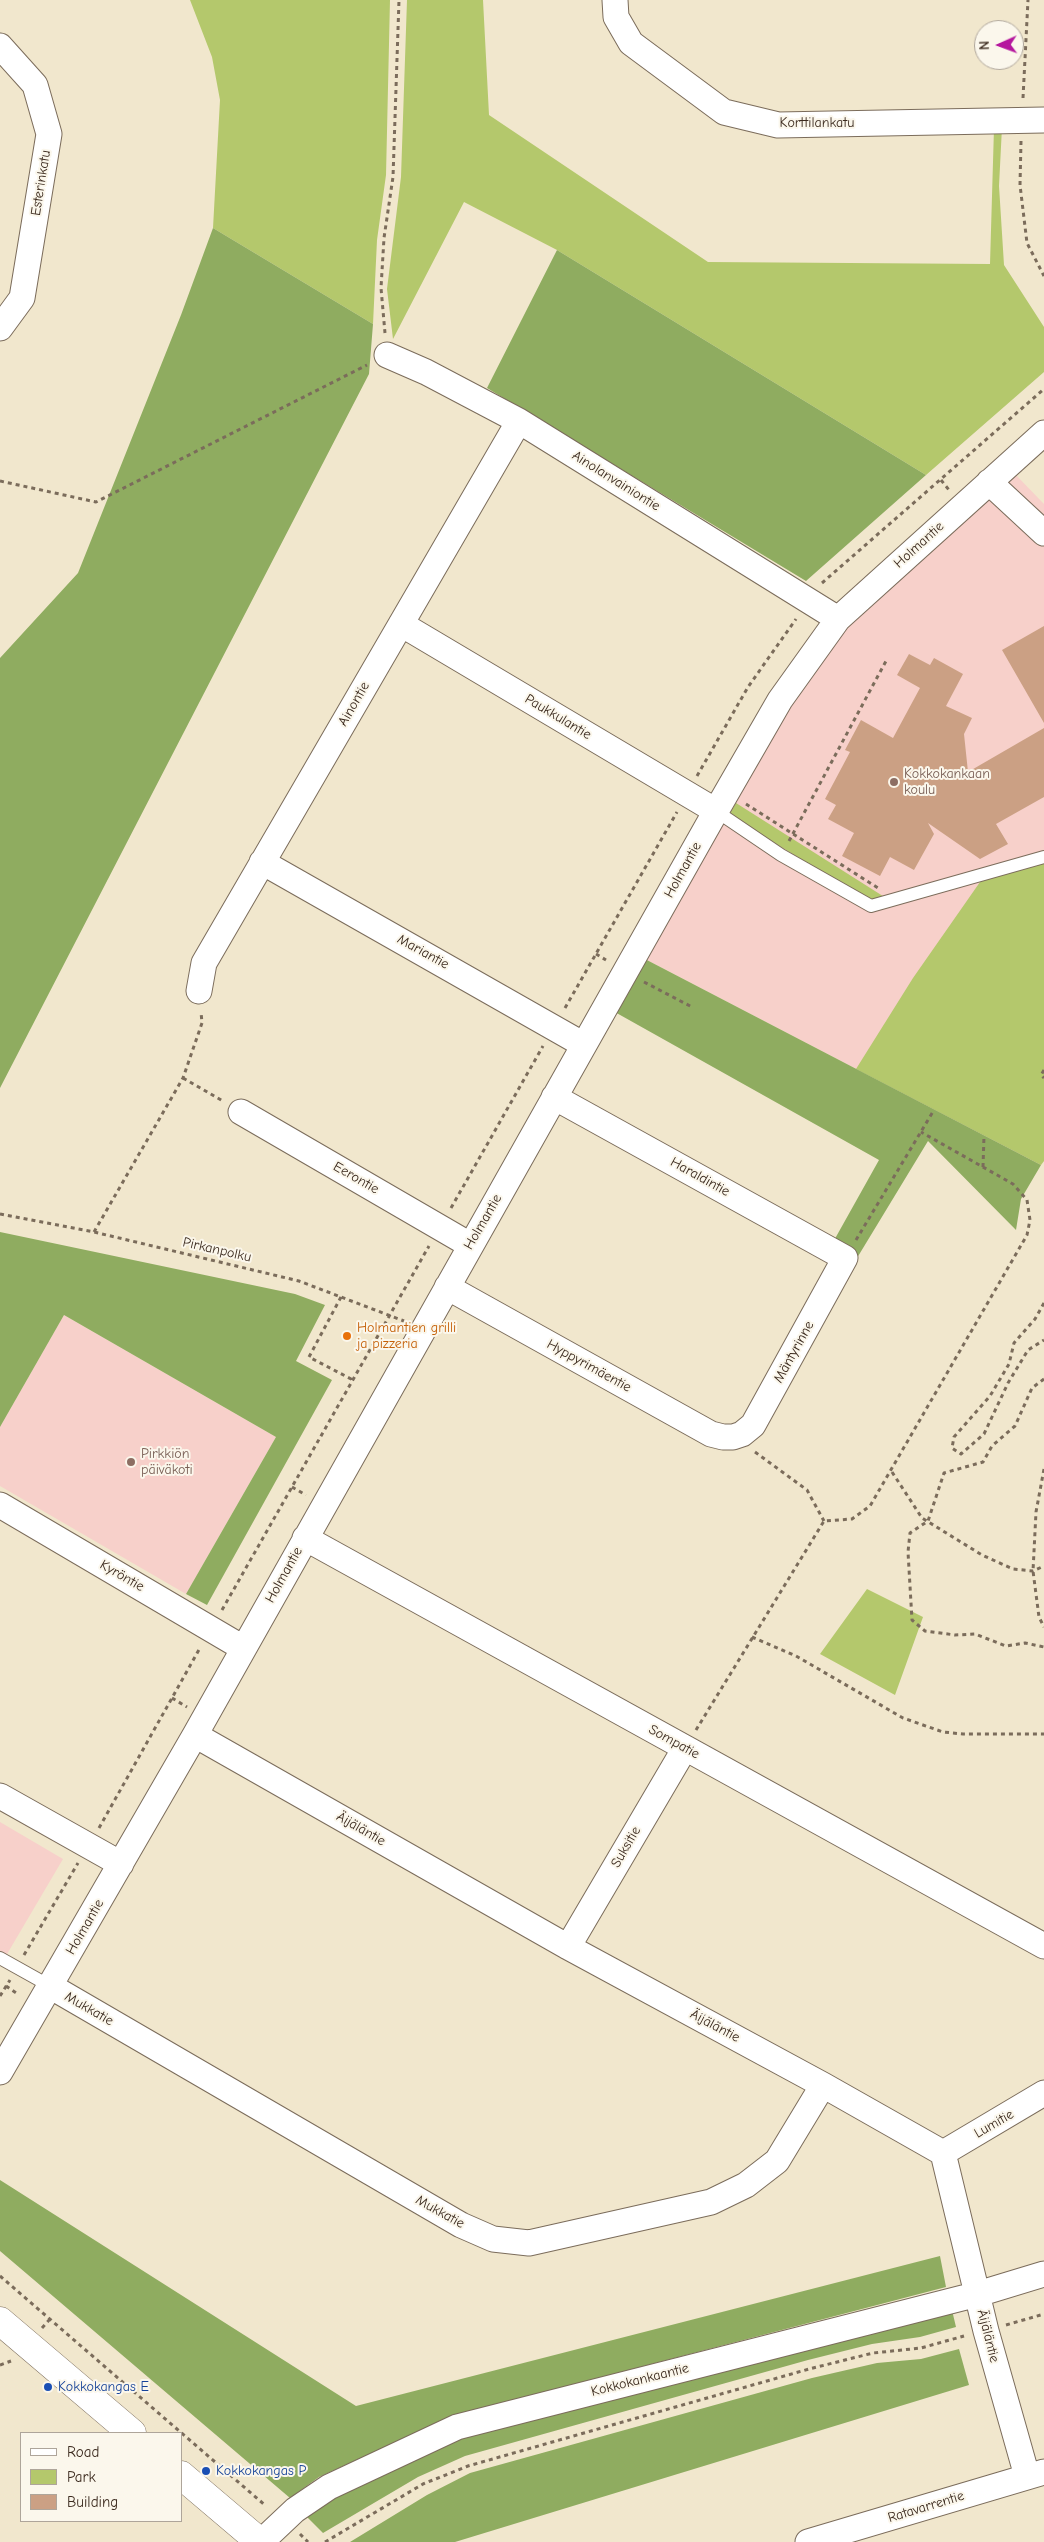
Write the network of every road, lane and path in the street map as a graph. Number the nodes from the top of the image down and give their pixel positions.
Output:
1 (399, 0) edge
2 (615, 0) edge
3 (0, 46) edge
4 (1044, 120) edge
5 (0, 328) edge
6 (387, 356) junction
7 (1044, 390) edge
8 (519, 421) junction
9 (1044, 433) edge
10 (0, 481) edge
11 (989, 482) junction
12 (1044, 533) edge
13 (809, 601) junction
14 (838, 619) junction
15 (401, 624) junction
16 (886, 661) dead end
17 (692, 784) junction
18 (721, 802) junction
19 (793, 834) junction
20 (781, 855) junction
21 (1044, 857) edge
22 (262, 862) junction
23 (895, 899) junction
24 (625, 972) junction
25 (199, 991) joint
26 (692, 1007) dead end
27 (554, 1026) junction
28 (584, 1045) junction
29 (1044, 1070) edge
30 (183, 1078) junction
31 (1044, 1078) edge
32 (554, 1097) junction
33 (934, 1110) dead end
34 (241, 1112) joint
35 (920, 1132) junction
36 (984, 1136) dead end
37 (983, 1167) junction
38 (0, 1214) edge
39 (440, 1227) junction
40 (94, 1232) junction
41 (470, 1245) junction
42 (846, 1258) junction
43 (447, 1286) junction
44 (341, 1297) junction
45 (1044, 1304) edge
46 (390, 1316) junction
47 (423, 1328) junction
48 (1044, 1340) edge
49 (1044, 1379) edge
50 (353, 1380) junction
51 (733, 1437) junction
52 (1044, 1469) edge
53 (892, 1472) junction
54 (0, 1505) edge
55 (824, 1521) junction
56 (928, 1521) junction
57 (305, 1538) junction
58 (1044, 1566) edge
59 (1033, 1570) junction
60 (1044, 1627) edge
61 (211, 1628) junction
62 (752, 1637) junction
63 (1044, 1647) edge
64 (243, 1648) junction
65 (1044, 1734) edge
66 (195, 1735) junction
67 (685, 1748) junction
68 (0, 1796) edge
69 (88, 1847) junction
70 (121, 1864) junction
71 (1044, 1946) edge
72 (568, 1947) junction
73 (0, 1958) edge
74 (17, 1968) junction
75 (50, 1986) junction
76 (0, 1996) edge
77 (0, 2072) edge
78 (823, 2085) junction
79 (1044, 2093) edge
80 (943, 2153) junction
81 (1044, 2274) edge
82 (0, 2276) edge
83 (978, 2294) junction
84 (1044, 2314) edge
85 (0, 2321) edge
86 (986, 2331) junction
87 (131, 2432) edge
88 (181, 2432) edge
89 (182, 2433) edge
90 (1035, 2474) edge
91 (182, 2476) edge
92 (284, 2521) junction
93 (260, 2542) edge
94 (308, 2542) edge
95 (325, 2542) edge
96 (808, 2542) edge

1 - 6 path
2 - 4 street, Korttilankatu
3 - 5 street, Esterinkatu
6 - 8 street, Ainolanvainiontie
6 - 10 path
7 - 13 path
8 - 13 street, Ainolanvainiontie
8 - 15 street, Ainontie
9 - 11 street, Holmantie
11 - 12 street
11 - 14 street, Holmantie
13 - 14 street, Ainolanvainiontie
13 - 17 path
14 - 18 street, Holmantie
15 - 17 street, Paukkulantie
15 - 22 street, Ainontie
16 - 19 path
17 - 18 street, Paukkulantie
17 - 18 path
17 - 27 path
18 - 19 path
18 - 20 lane
18 - 24 street, Holmantie
19 - 20 path
19 - 23 path
20 - 23 lane
21 - 23 lane
22 - 25 street, Ainontie
22 - 27 street, Mariantie
24 - 26 path
24 - 28 street, Holmantie
25 - 30 path
27 - 28 street, Mariantie
27 - 39 path
28 - 32 street, Holmantie
29 - 31 path
30 - 34 path
30 - 40 path
32 - 41 street, Holmantie
32 - 42 street, Haraldintie
33 - 35 path
34 - 39 street, Eerontie
35 - 37 path
35 - 42 path
36 - 37 path
37 - 53 path
38 - 40 path, Pirkanpolku
39 - 41 street, Eerontie
39 - 46 path
40 - 44 path, Pirkanpolku
41 - 43 street, Holmantie
42 - 51 street, Mäntyrinne
43 - 47 street, Holmantie
43 - 51 street, Hyppyrimäentie
44 - 46 path, Pirkanpolku
44 - 50 path
45 - 48 path
46 - 47 path, Pirkanpolku
46 - 50 path
47 - 57 street, Holmantie
49 - 56 path
50 - 61 path
51 - 55 path
52 - 59 path
53 - 55 path
53 - 56 path
54 - 61 street, Kyröntie
55 - 62 path
56 - 59 path
56 - 63 path
57 - 64 street, Holmantie
57 - 67 street, Sompatie
58 - 59 path
59 - 60 path
61 - 64 street, Kyröntie
61 - 69 path
62 - 65 path
62 - 67 path
64 - 66 street, Holmantie
66 - 70 street, Holmantie
66 - 72 street, Äijäläntie
67 - 71 street, Sompatie
67 - 72 street, Suksitie
68 - 69 street
69 - 70 street
69 - 74 path
70 - 75 street, Holmantie
72 - 78 street, Äijäläntie
73 - 74 lane
74 - 75 lane
74 - 76 path
75 - 77 street, Holmantie
75 - 78 street, Mukkatie
78 - 80 street, Äijäläntie
79 - 80 street, Lumitie
80 - 83 street, Äijäläntie
81 - 83 street, Kokkokankaantie
82 - 88 path
83 - 86 street, Äijäläntie
83 - 92 street, Kokkokankaantie
84 - 86 path
85 - 87 street
86 - 90 street, Äijäläntie
86 - 95 path
89 - 92 path
90 - 96 street, Ratavarrentie
91 - 93 street
92 - 93 street, Kokkokankaantie
92 - 94 path

